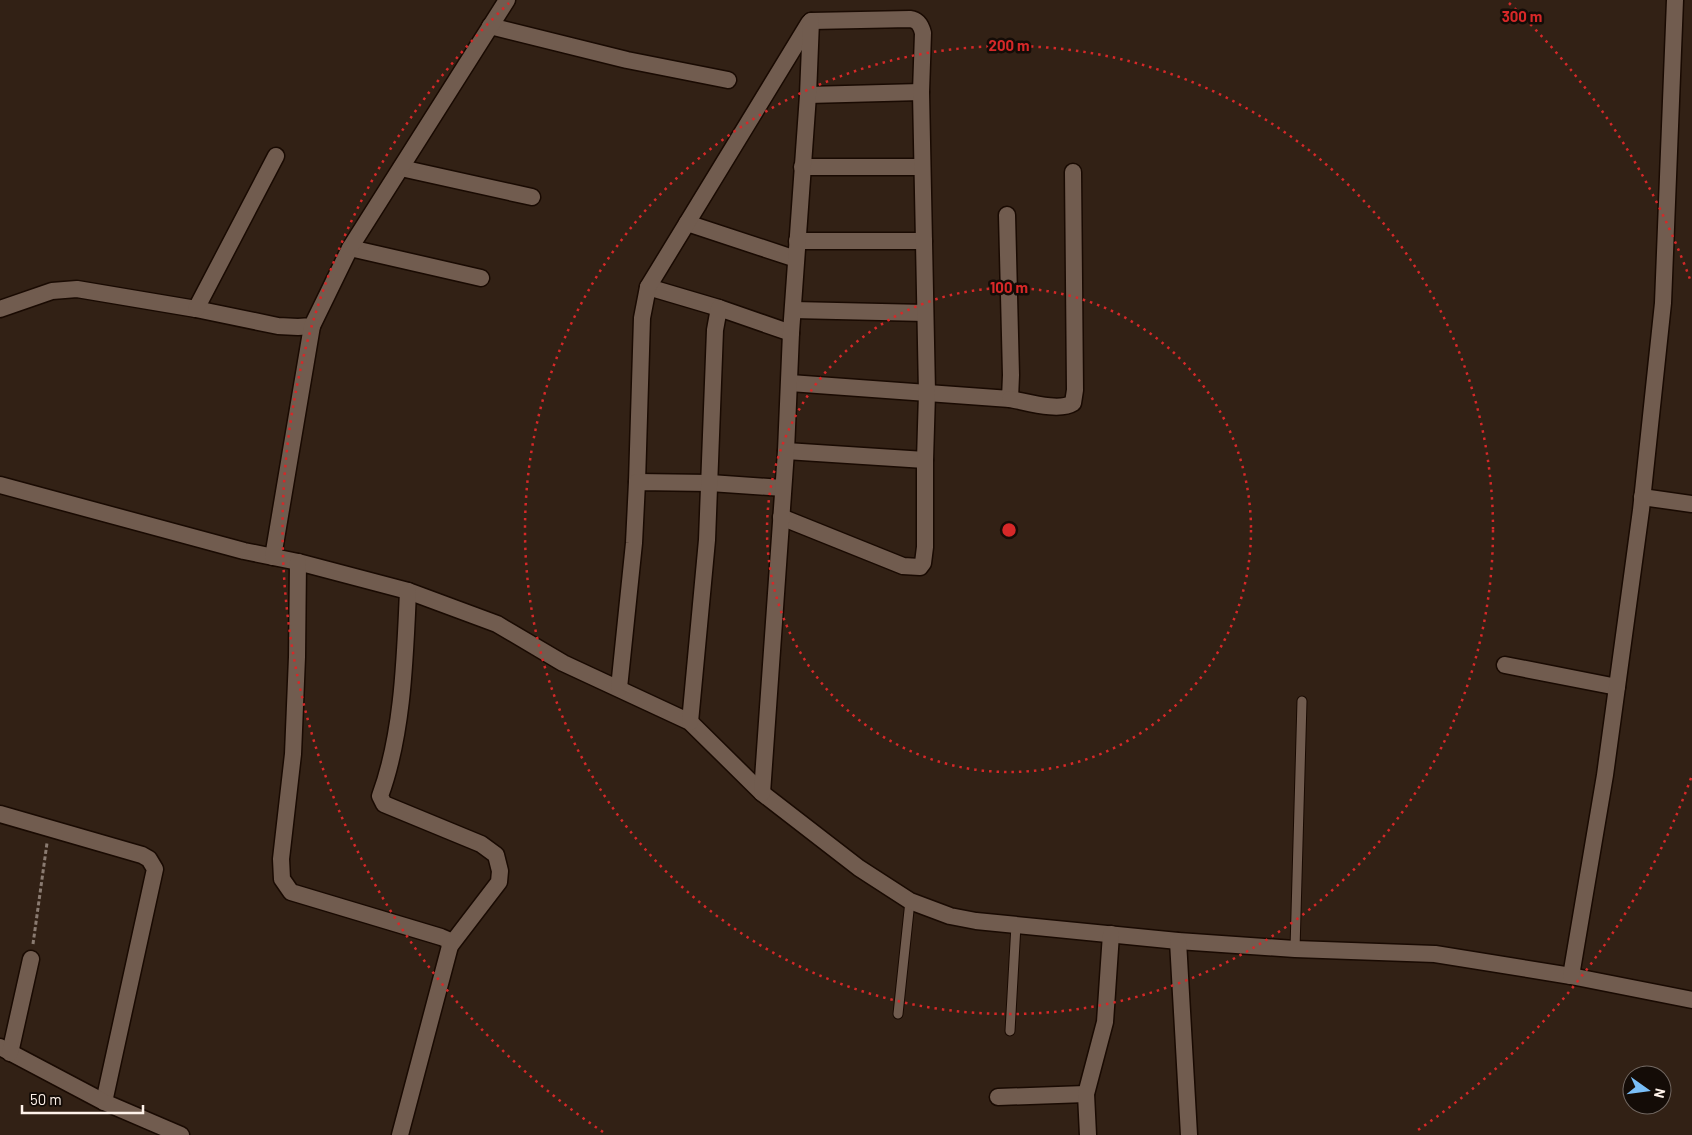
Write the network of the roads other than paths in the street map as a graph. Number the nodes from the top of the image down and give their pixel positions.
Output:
1 (507, 0) edge
2 (1675, 0) edge
3 (811, 21) junction
4 (490, 26) junction
5 (728, 80) dead end
6 (920, 92) junction
7 (808, 95) junction
8 (276, 156) dead end
9 (802, 167) junction
10 (922, 167) junction
11 (401, 168) junction
12 (1073, 172) dead end
13 (532, 197) dead end
14 (1007, 215) dead end
15 (687, 223) junction
16 (797, 241) junction
17 (924, 242) junction
18 (350, 248) junction
19 (796, 259) junction
20 (481, 278) dead end
21 (648, 286) junction
22 (719, 308) junction
23 (0, 309) edge
24 (196, 309) junction
25 (793, 310) junction
26 (925, 313) junction
27 (312, 326) junction
28 (791, 333) junction
29 (790, 384) junction
30 (927, 393) junction
31 (1010, 399) junction
32 (786, 451) junction
33 (925, 460) junction
34 (636, 482) junction
35 (710, 483) junction
36 (0, 485) edge
37 (783, 488) junction
38 (1642, 497) junction
39 (1692, 504) edge
40 (781, 517) junction
41 (273, 557) junction
42 (298, 562) junction
43 (408, 591) junction
44 (1505, 665) dead end
45 (1617, 687) junction
46 (619, 688) junction
47 (1302, 701) dead end
48 (690, 722) junction
49 (762, 793) junction
50 (0, 814) edge
51 (910, 900) junction
52 (1016, 925) junction
53 (1111, 934) junction
54 (1178, 941) junction
55 (450, 946) junction
56 (1295, 949) junction
57 (30, 959) road end
58 (1571, 976) junction
59 (1692, 1000) edge
60 (898, 1014) dead end
61 (1010, 1031) dead end
62 (5, 1050) edge
63 (1086, 1094) junction
64 (998, 1097) dead end
65 (104, 1102) junction
66 (181, 1135) edge
67 (400, 1135) edge
68 (1088, 1135) edge
69 (1189, 1135) edge

1 - 4 street
2 - 38 street
3 - 6 street
3 - 7 street
3 - 15 street
4 - 5 street
4 - 11 street
6 - 7 street
6 - 10 street
7 - 9 street
8 - 24 street
9 - 10 street
9 - 16 street
10 - 17 street
11 - 13 street
11 - 18 street
12 - 31 street
14 - 31 street
15 - 19 street
15 - 21 street
16 - 17 street
16 - 19 street
17 - 26 street
18 - 20 street
18 - 27 street
19 - 25 street
21 - 22 street
21 - 34 street
22 - 28 street
22 - 35 street
23 - 24 street
24 - 27 street
25 - 26 street
25 - 28 street
26 - 30 street
27 - 41 street
28 - 29 street
29 - 30 street
29 - 32 street
30 - 31 street
30 - 33 street
32 - 33 street
32 - 37 street
33 - 40 street
34 - 35 street
34 - 46 street
35 - 37 street
35 - 48 street
36 - 41 street
37 - 40 street
38 - 39 street
38 - 45 street
40 - 49 street
41 - 42 street
42 - 43 street
42 - 55 street
43 - 46 street
43 - 55 street
44 - 45 street
45 - 58 street
46 - 48 street
47 - 56 lane
48 - 49 street
49 - 51 street
50 - 65 street
51 - 52 street
51 - 60 lane
52 - 53 street
52 - 61 lane
53 - 54 street
53 - 63 street
54 - 56 street
54 - 69 street
55 - 67 street
56 - 58 street
57 - 62 street
58 - 59 street
62 - 65 street
63 - 64 street
63 - 68 street
65 - 66 street

